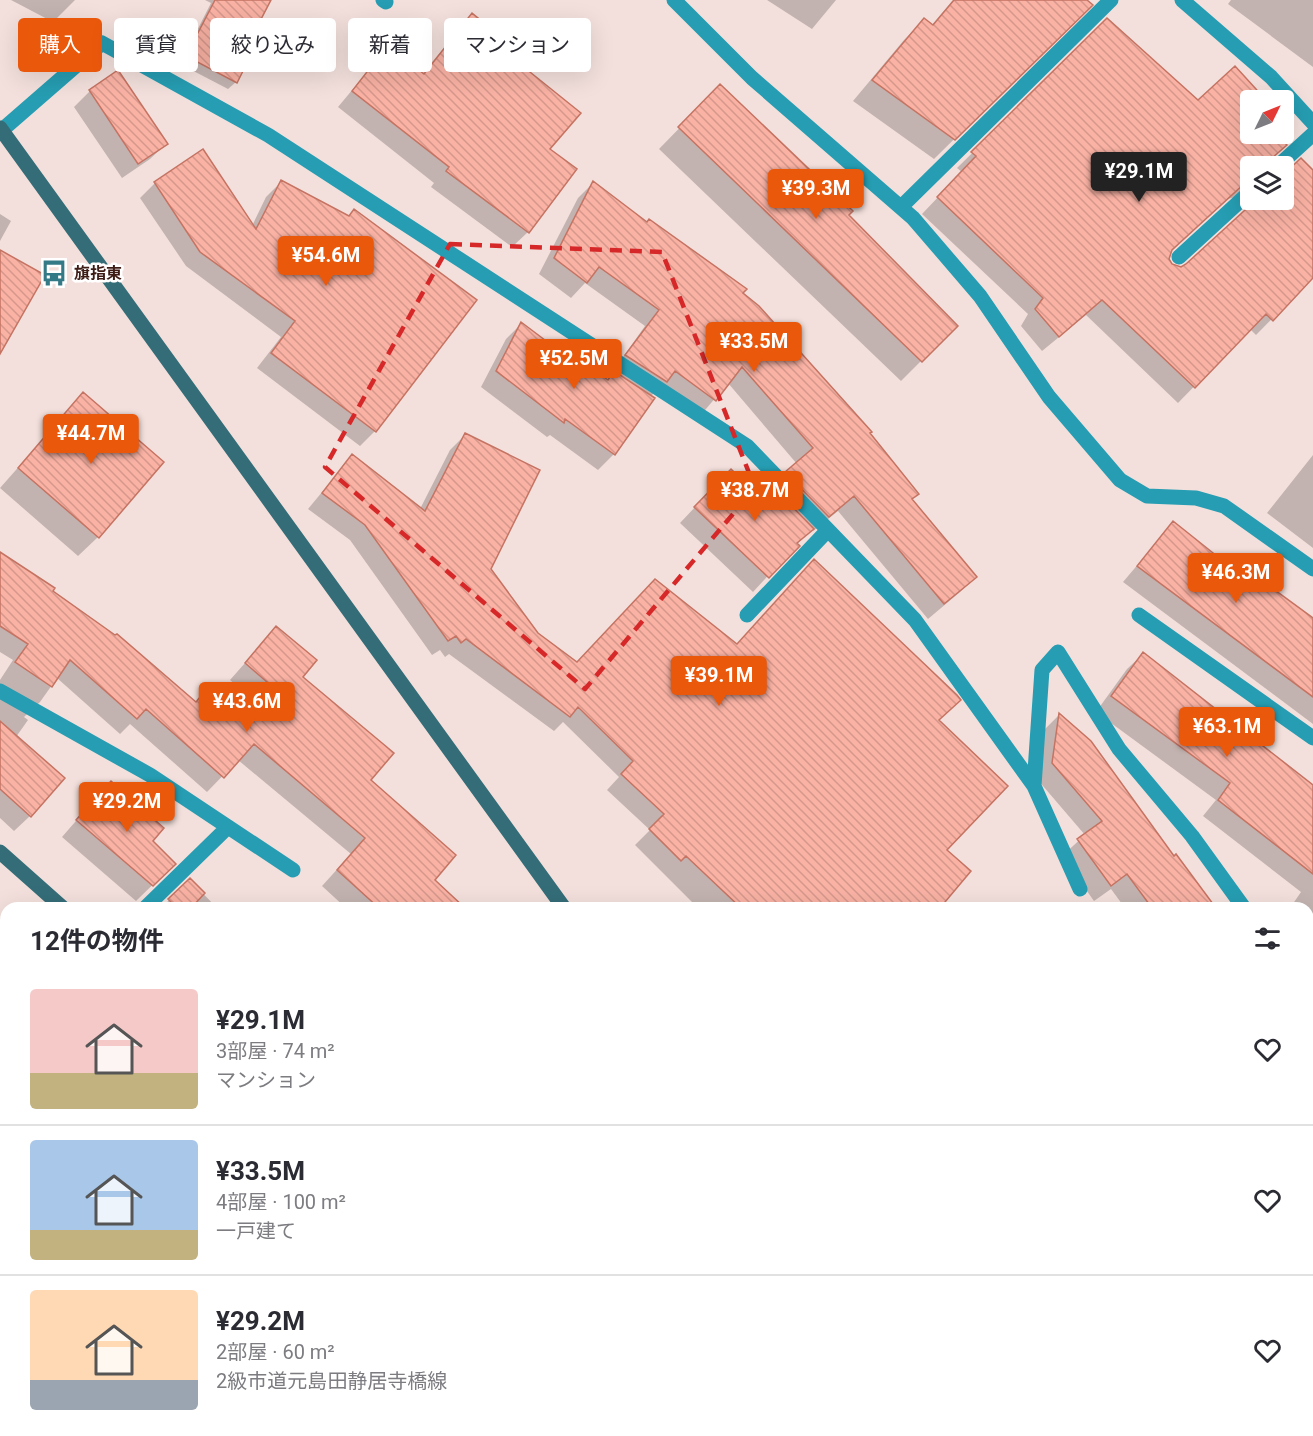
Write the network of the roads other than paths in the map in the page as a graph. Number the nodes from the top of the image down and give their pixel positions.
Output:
1 (674, 0) edge
2 (1111, 0) edge
3 (1182, 0) edge
4 (1313, 123) edge
5 (1, 129) edge
6 (1313, 134) edge
7 (1289, 156) edge
8 (1240, 201) edge
9 (901, 207) junction
10 (1179, 257) dead end
11 (828, 530) junction
12 (1313, 570) edge
13 (747, 615) dead end
14 (1138, 615) dead end
15 (0, 691) edge
16 (1313, 738) edge
17 (1034, 786) junction
18 (228, 827) junction
19 (0, 852) edge
20 (293, 870) dead end
21 (1080, 889) dead end
22 (56, 902) edge
23 (151, 902) edge
24 (560, 902) edge
25 (1240, 902) edge

1 - 9 street
2 - 9 street
3 - 4 street
5 - 11 street
5 - 24 street
6 - 7 street
8 - 10 street
9 - 12 street
11 - 13 street
11 - 17 street
14 - 16 street
15 - 18 street
17 - 21 street
17 - 25 street
18 - 20 street
18 - 23 street
19 - 22 street

